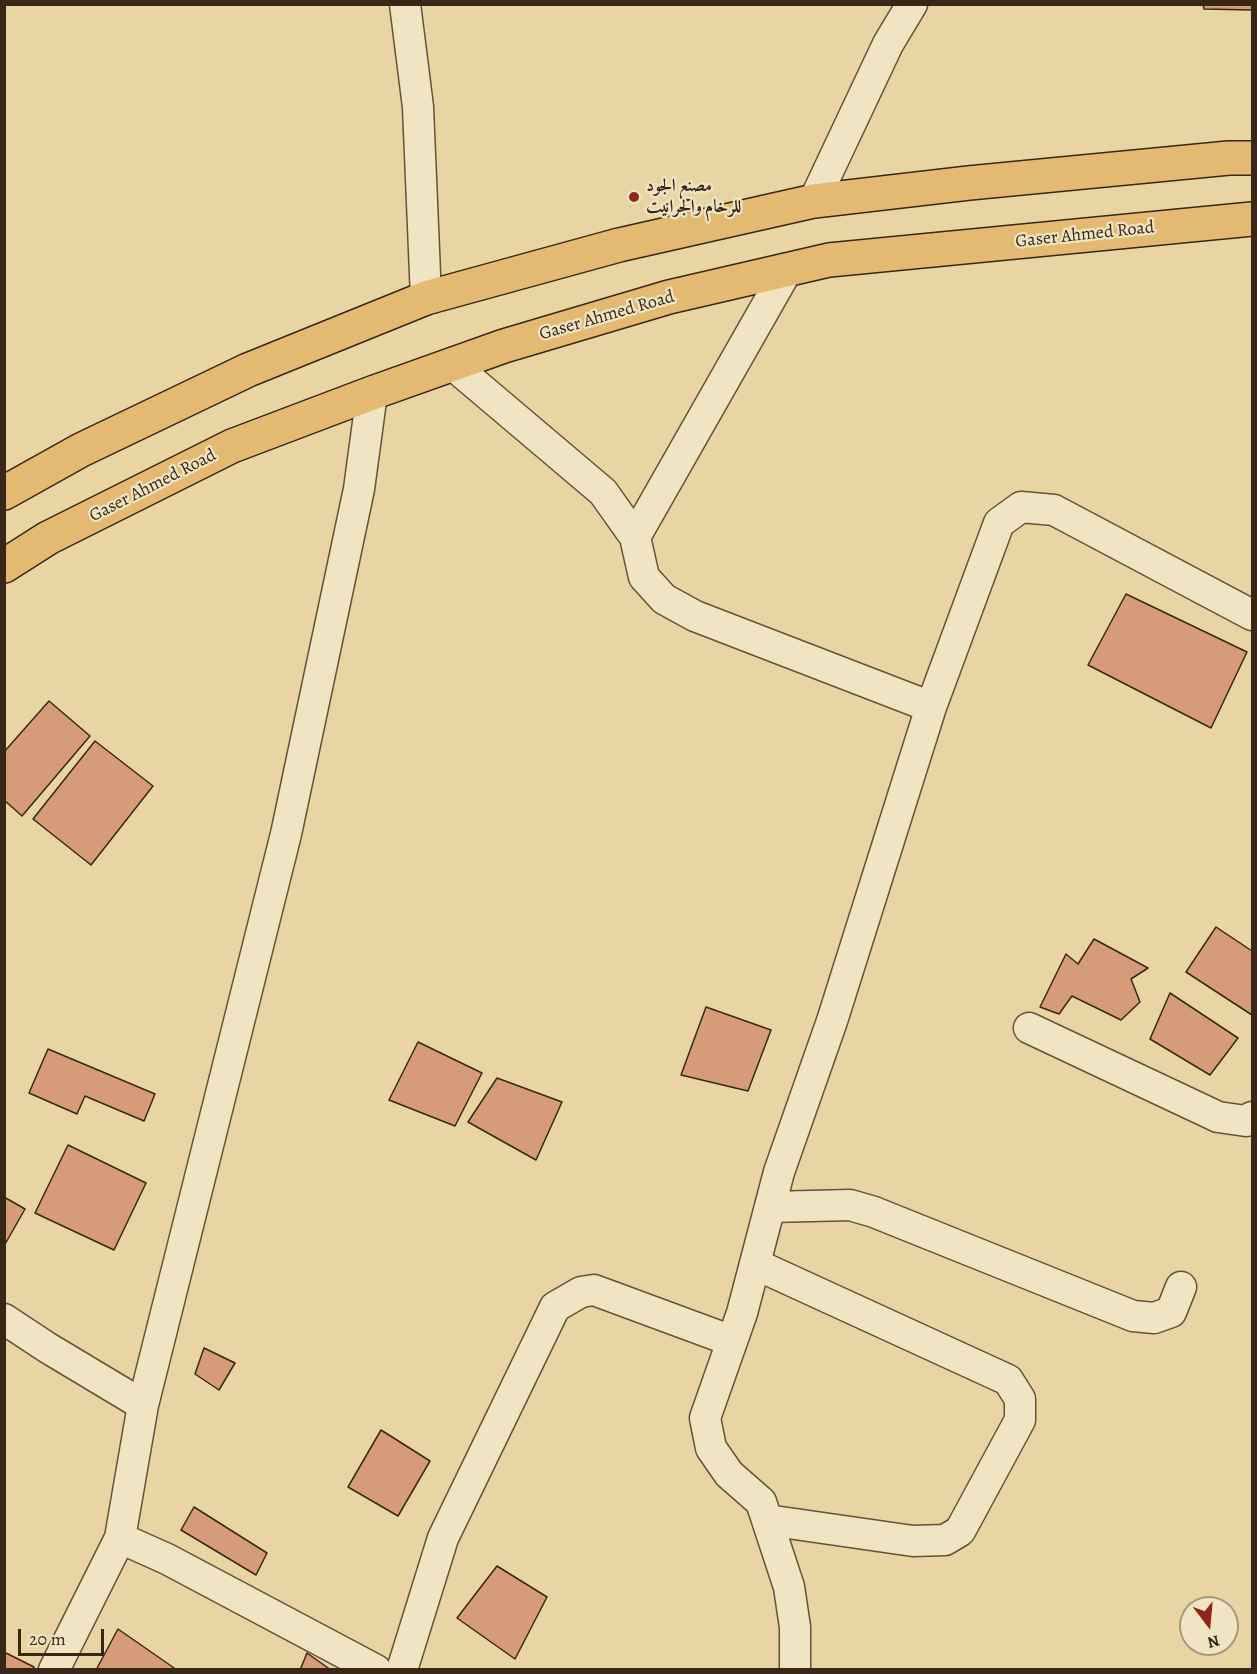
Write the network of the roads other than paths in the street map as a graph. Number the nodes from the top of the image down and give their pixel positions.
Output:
1 (405, 4) edge
2 (912, 4) edge
3 (1252, 158) edge
4 (814, 201) junction
5 (1252, 219) edge
6 (787, 270) junction
7 (426, 298) junction
8 (453, 365) junction
9 (372, 393) junction
10 (4, 493) edge
11 (634, 537) junction
12 (4, 566) edge
13 (1252, 615) edge
14 (931, 707) junction
15 (1029, 1028) dead end
16 (1252, 1117) edge
17 (770, 1207) junction
18 (755, 1264) junction
19 (1181, 1287) dead end
20 (4, 1319) edge
21 (732, 1341) junction
22 (143, 1405) junction
23 (767, 1520) junction
24 (120, 1538) junction
25 (54, 1670) edge
26 (376, 1670) edge
27 (402, 1670) edge
28 (795, 1670) edge

1 - 7 street
2 - 4 street
3 - 4 main road
4 - 7 main road
5 - 6 main road, Gaser Ahmed Road
6 - 8 main road, Gaser Ahmed Road
6 - 11 street
7 - 10 main road
8 - 9 main road, Gaser Ahmed Road
8 - 11 street
9 - 12 main road, Gaser Ahmed Road
9 - 22 street
11 - 14 street
13 - 14 street
14 - 17 street
15 - 16 street
17 - 18 street
17 - 19 street
18 - 21 street
18 - 23 street
20 - 22 street
21 - 23 street
21 - 27 street
22 - 24 street
23 - 28 street
24 - 25 street
24 - 26 street

